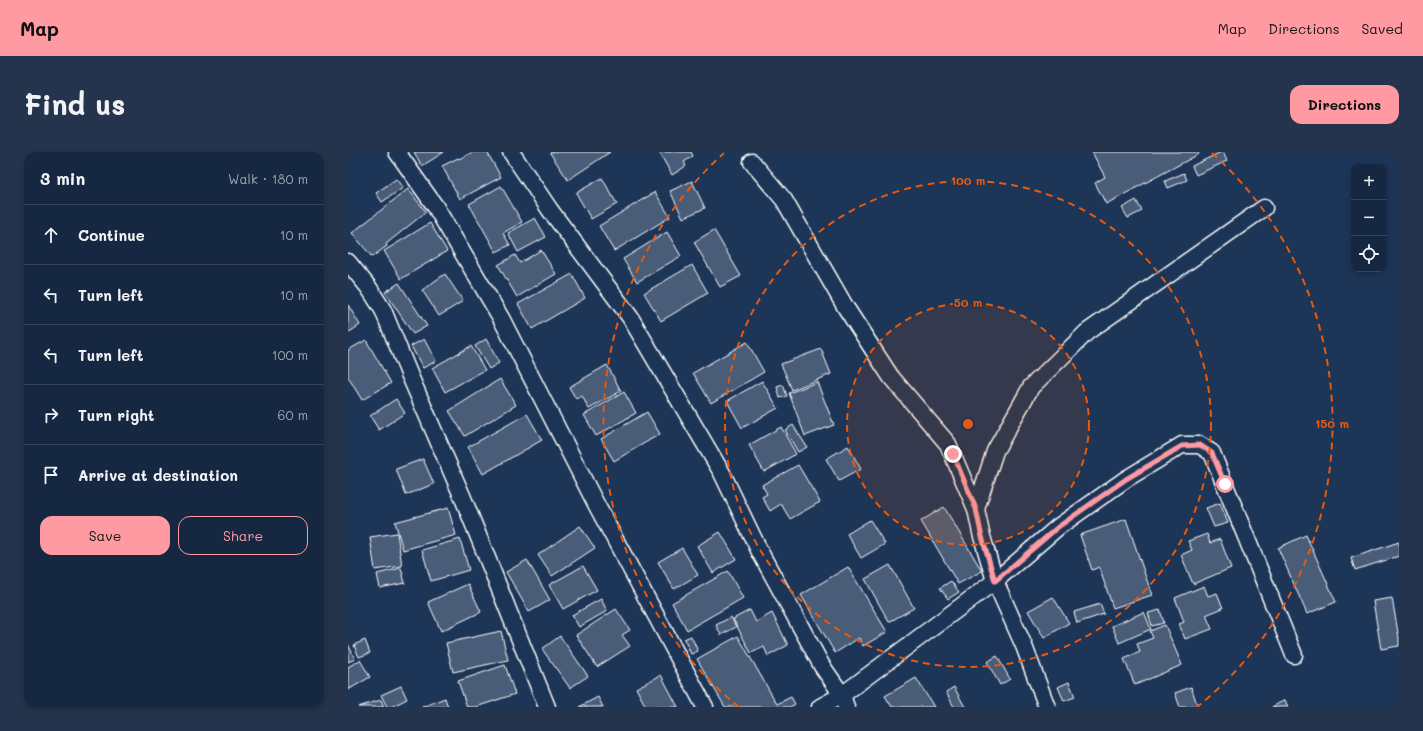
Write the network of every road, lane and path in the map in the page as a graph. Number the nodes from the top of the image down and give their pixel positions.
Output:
1 (397, 152) edge
2 (511, 152) edge
3 (752, 162) dead end
4 (1264, 208) dead end
5 (348, 262) edge
6 (976, 509) junction
7 (995, 581) junction
8 (1294, 655) dead end
9 (844, 701) edge
10 (547, 707) edge
11 (705, 707) edge
12 (820, 707) edge
13 (1047, 707) edge

1 - 11 street
2 - 9 street
3 - 6 street
4 - 6 street
5 - 10 street
6 - 7 street
7 - 8 street
7 - 9 street
7 - 13 street
9 - 12 street

